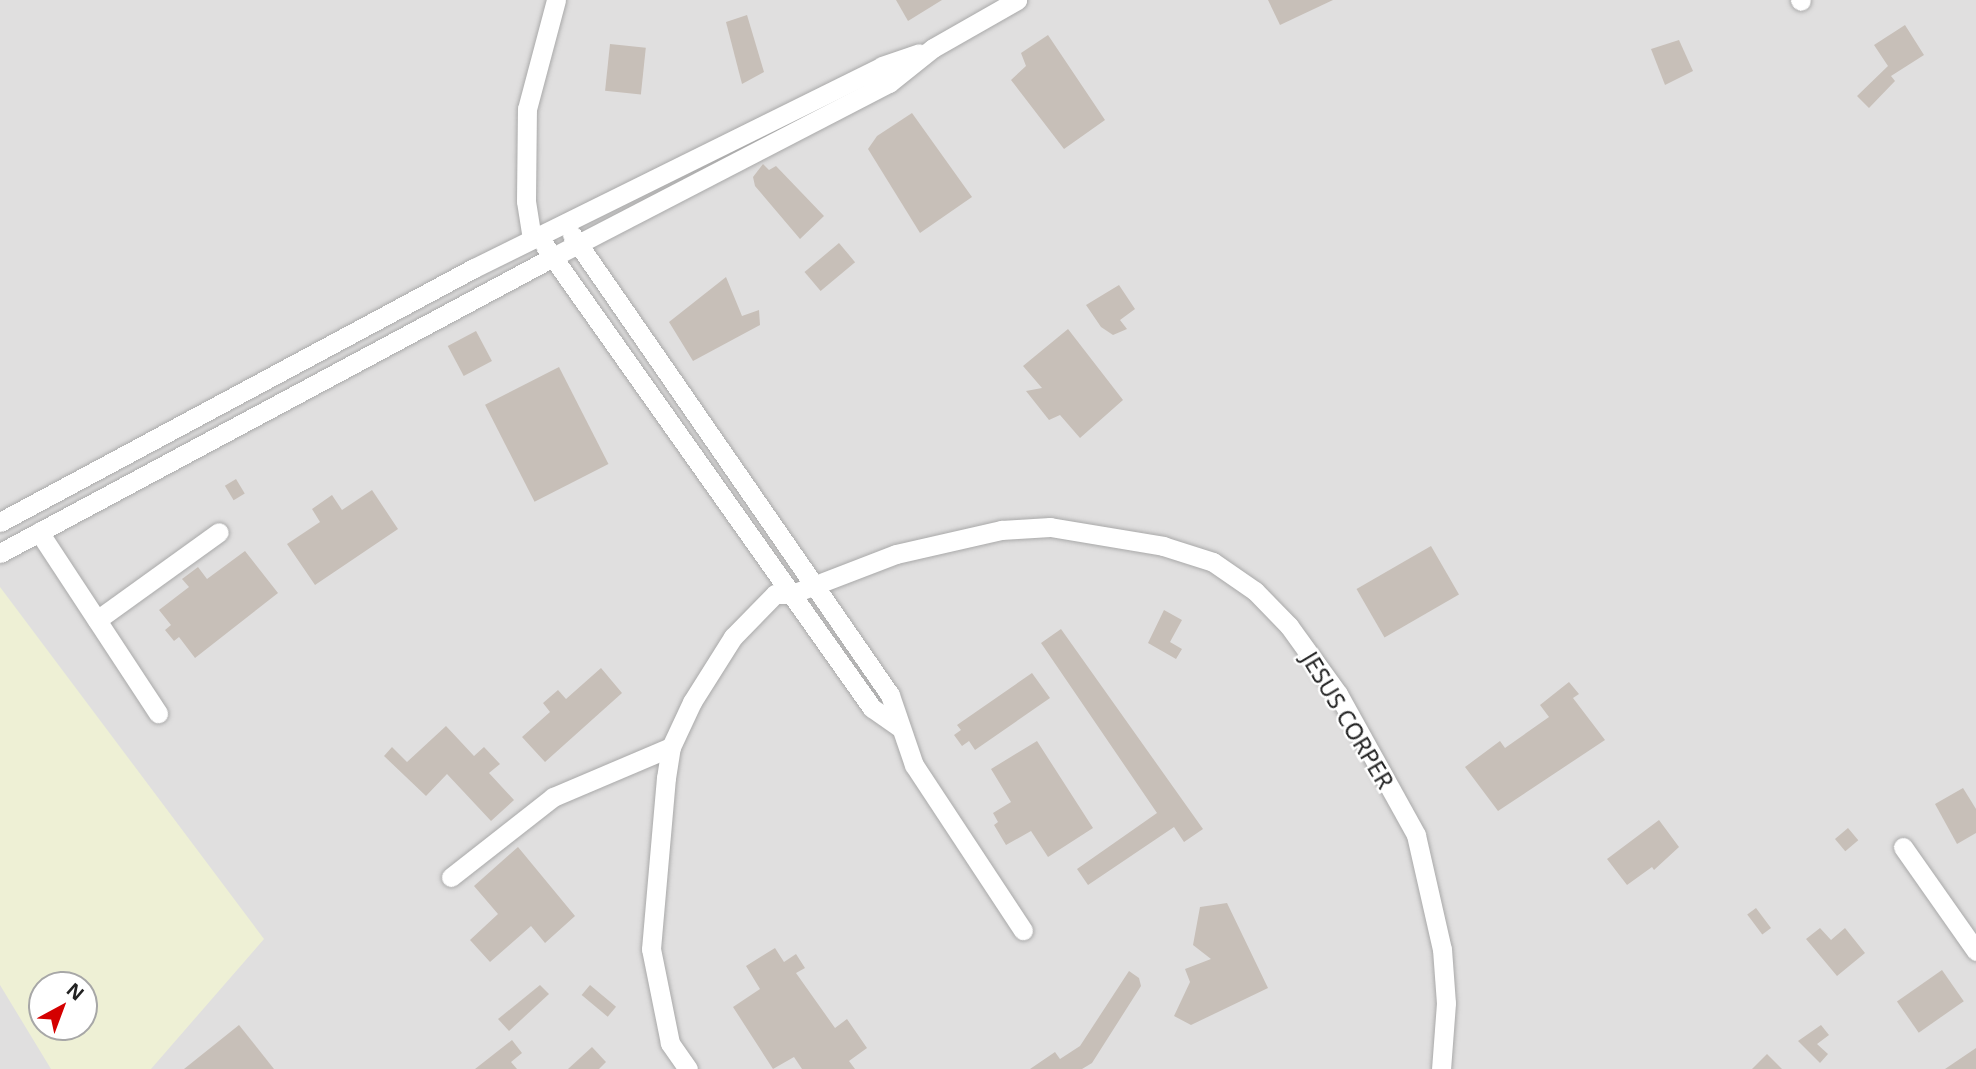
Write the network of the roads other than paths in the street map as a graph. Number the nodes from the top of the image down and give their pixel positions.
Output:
1 (555, 0) edge
2 (1017, 0) edge
3 (933, 48) junction
4 (564, 223) junction
5 (536, 237) junction
6 (578, 244) junction
7 (551, 258) junction
8 (0, 522) edge
9 (39, 532) junction
10 (219, 532) dead end
11 (0, 553) edge
12 (813, 584) junction
13 (792, 594) junction
14 (97, 620) junction
15 (159, 713) dead end
16 (898, 726) junction
17 (671, 747) junction
18 (1903, 847) dead end
19 (451, 877) dead end
20 (1023, 930) dead end
21 (1976, 951) edge
22 (688, 1069) edge
23 (1441, 1069) edge

1 - 5 street
2 - 3 street
3 - 4 street
3 - 6 street
4 - 5 street
4 - 6 street
5 - 7 street
5 - 8 street
6 - 7 street
6 - 12 street
7 - 9 street
7 - 13 street
9 - 11 street
9 - 14 street
10 - 14 street
12 - 13 street, JESUS CORPER
12 - 16 street
12 - 23 street, JESUS CORPER
13 - 16 street
13 - 17 street, JESUS CORPER
14 - 15 street
16 - 20 street
17 - 19 street
17 - 22 street, JESUS CORPER
18 - 21 street

